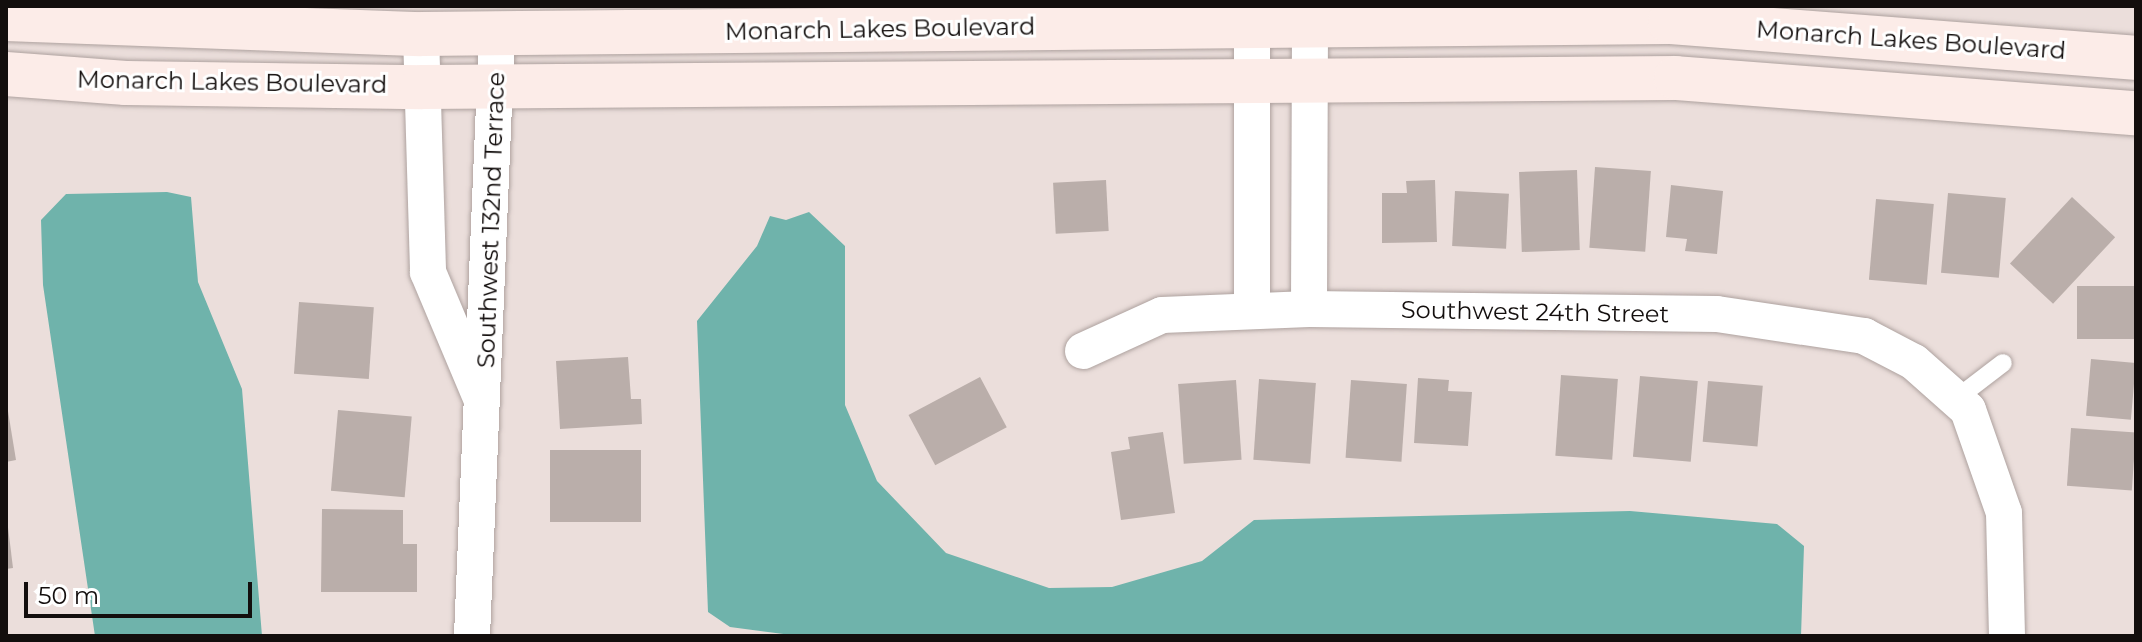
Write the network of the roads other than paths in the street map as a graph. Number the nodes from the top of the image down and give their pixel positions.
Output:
1 (1252, 15) edge
2 (1310, 16) edge
3 (6, 19) edge
4 (497, 33) junction
5 (421, 34) junction
6 (2136, 58) edge
7 (6, 74) edge
8 (1252, 82) junction
9 (1310, 82) junction
10 (497, 86) junction
11 (422, 87) junction
12 (2136, 113) edge
13 (1309, 309) junction
14 (1252, 311) junction
15 (1083, 351) dead end
16 (2003, 363) dead end
17 (1962, 404) junction
18 (484, 407) junction
19 (472, 636) edge
20 (2007, 636) edge

1 - 2 street, Monarch Lakes Boulevard
1 - 4 street, Monarch Lakes Boulevard
1 - 8 street
2 - 6 street, Monarch Lakes Boulevard
2 - 9 street
3 - 5 street, Monarch Lakes Boulevard
4 - 5 street, Monarch Lakes Boulevard
4 - 10 street, Southwest 132nd Terrace
5 - 11 street, Southwest 132nd Terrace
7 - 11 street, Monarch Lakes Boulevard
8 - 9 street, Monarch Lakes Boulevard
8 - 10 street, Monarch Lakes Boulevard
8 - 14 street
9 - 12 street, Monarch Lakes Boulevard
9 - 13 street
10 - 11 street, Monarch Lakes Boulevard
10 - 18 street, Southwest 132nd Terrace
11 - 18 street, Southwest 132nd Terrace
13 - 14 street, Southwest 24th Street
13 - 17 street, Southwest 24th Street
14 - 15 street, Southwest 24th Street
16 - 17 lane
17 - 20 street
18 - 19 street, Southwest 132nd Terrace

